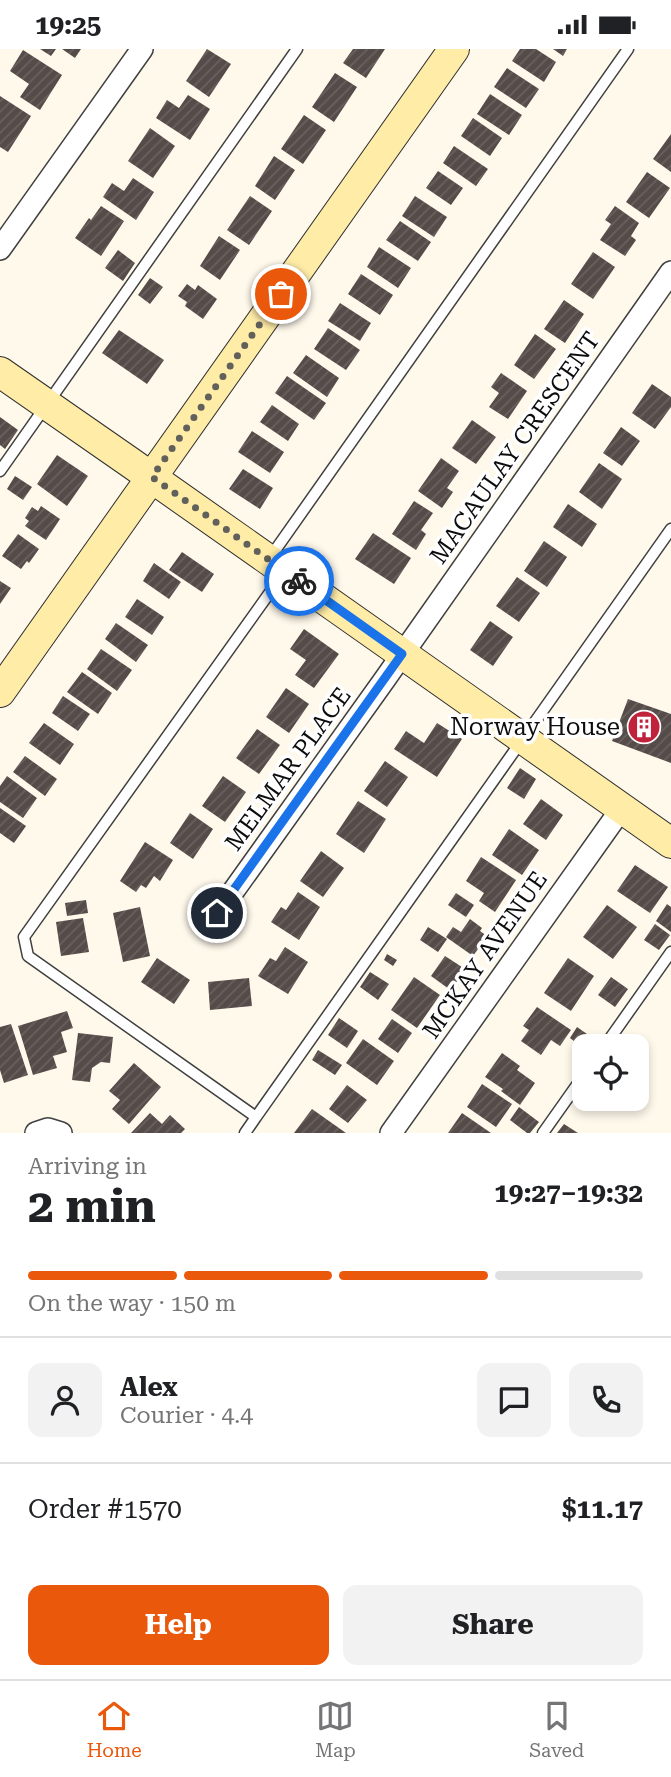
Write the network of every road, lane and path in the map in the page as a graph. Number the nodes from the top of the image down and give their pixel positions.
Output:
1 (142, 49) edge
2 (297, 49) edge
3 (454, 49) edge
4 (628, 49) edge
5 (0, 249) edge
6 (671, 272) edge
7 (0, 372) edge
8 (48, 404) junction
9 (0, 471) edge
10 (152, 477) junction
11 (671, 529) edge
12 (276, 566) junction
13 (402, 654) junction
14 (0, 692) edge
15 (523, 740) junction
16 (622, 808) junction
17 (671, 843) edge
18 (217, 913) dead end
19 (671, 952) edge
20 (613, 1034) edge
21 (572, 1092) edge
22 (256, 1117) junction
23 (36, 1133) edge
24 (61, 1133) edge
25 (245, 1133) edge
26 (391, 1133) edge
27 (543, 1133) edge

1 - 5 street
2 - 8 lane
3 - 10 street
4 - 12 lane
6 - 13 street, MACAULAY CRESCENT
7 - 8 street
8 - 9 lane
8 - 10 street
10 - 12 street
10 - 14 street
11 - 15 lane
12 - 13 street
12 - 22 lane
13 - 15 street
13 - 18 street, MELMAR PLACE
15 - 16 street
15 - 22 lane
16 - 17 street
16 - 26 street, MCKAY AVENUE
19 - 20 lane
21 - 27 lane
22 - 25 lane
23 - 24 street

